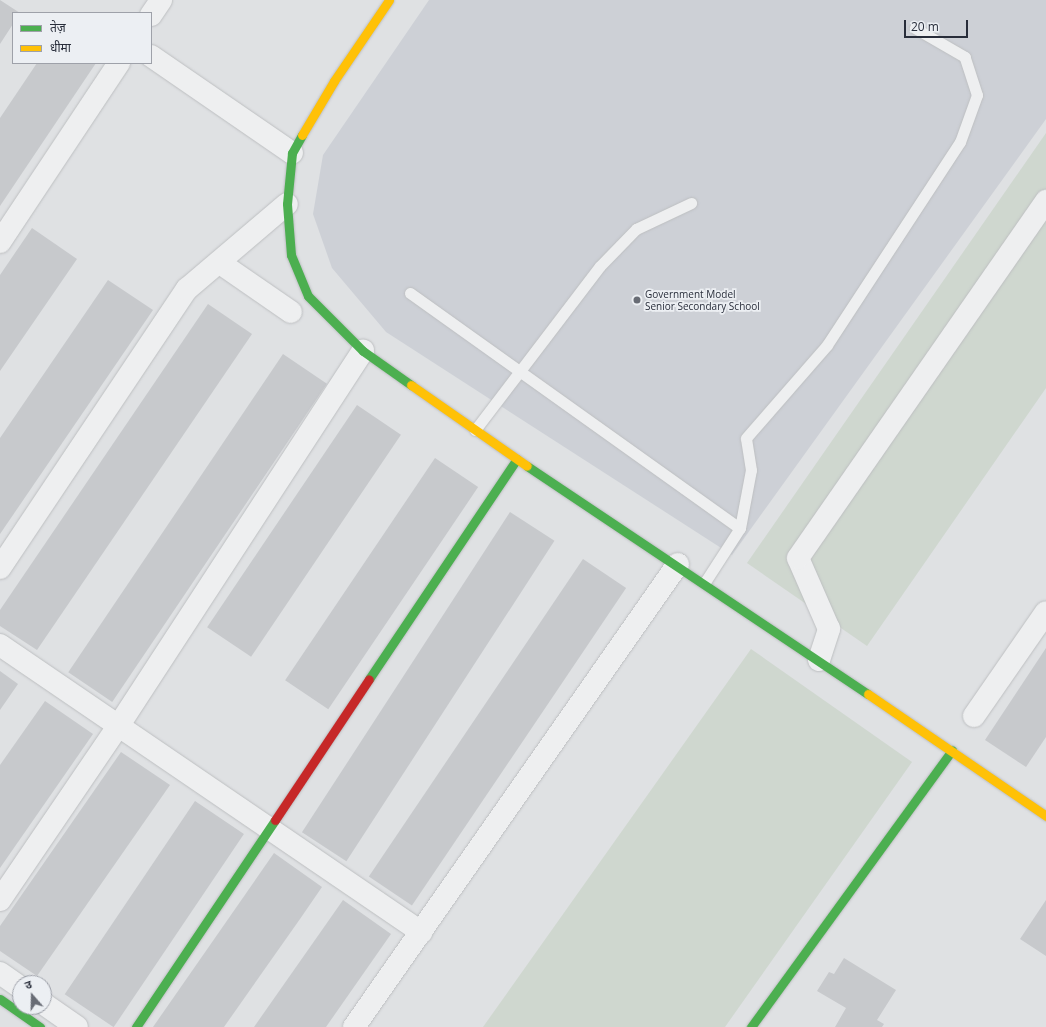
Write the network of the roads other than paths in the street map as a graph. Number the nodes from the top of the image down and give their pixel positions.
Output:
1 (161, 0) edge
2 (389, 0) edge
3 (152, 14) edge
4 (915, 28) dead end
5 (152, 57) edge
6 (118, 64) edge
7 (292, 153) junction
8 (691, 202) dead end
9 (1046, 202) edge
10 (287, 204) junction
11 (0, 242) edge
12 (220, 263) junction
13 (410, 293) dead end
14 (291, 312) dead end
15 (363, 351) junction
16 (518, 370) junction
17 (475, 430) junction
18 (517, 459) junction
19 (740, 528) junction
20 (678, 564) junction
21 (0, 568) edge
22 (704, 582) junction
23 (1046, 612) edge
24 (0, 645) edge
25 (819, 660) junction
26 (974, 716) dead end
27 (119, 725) junction
28 (952, 750) junction
29 (1046, 816) edge
30 (271, 830) junction
31 (0, 900) edge
32 (421, 932) junction
33 (0, 973) edge
34 (12, 981) edge
35 (0, 999) edge
36 (52, 1010) edge
37 (40, 1027) edge
38 (77, 1027) edge
39 (136, 1027) edge
40 (354, 1027) edge
41 (751, 1027) edge

1 - 3 street
2 - 7 street
4 - 19 lane
5 - 7 street
6 - 11 street
7 - 10 street
8 - 16 lane
9 - 25 street
10 - 12 street
10 - 15 street
12 - 14 street
12 - 21 street
13 - 16 lane
15 - 17 street
15 - 27 street
16 - 17 lane
16 - 19 lane
17 - 18 street
18 - 20 street
18 - 30 street
19 - 22 lane
20 - 22 street
20 - 32 street
22 - 25 street
23 - 26 street
24 - 27 street
25 - 28 street
27 - 30 street
27 - 31 street
28 - 29 street
28 - 41 street
30 - 32 street
30 - 39 street
32 - 40 street
33 - 34 street
35 - 37 street
36 - 38 street

